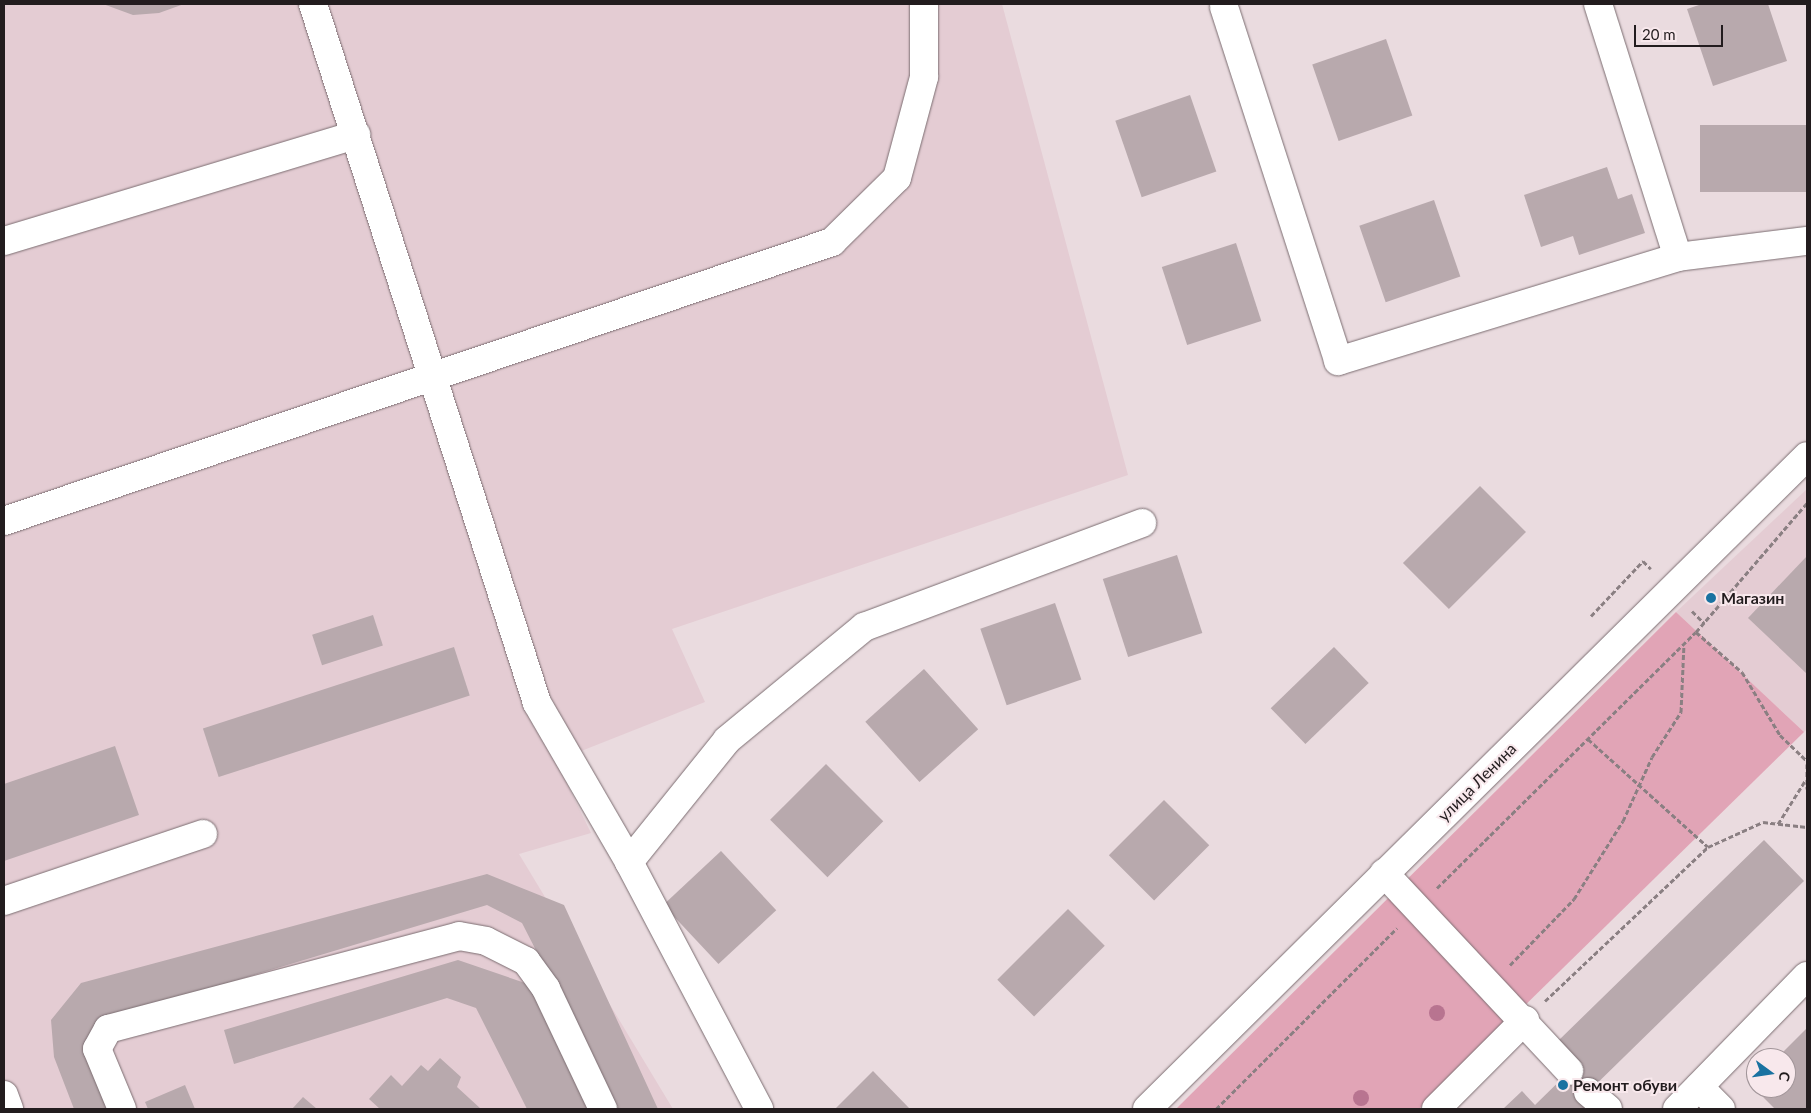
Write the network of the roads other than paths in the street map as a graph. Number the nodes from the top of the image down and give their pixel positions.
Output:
1 (313, 4) edge
2 (924, 4) edge
3 (1598, 4) edge
4 (1224, 6) dead end
5 (356, 135) junction
6 (4, 241) edge
7 (1807, 241) edge
8 (1678, 256) junction
9 (434, 374) junction
10 (1807, 456) edge
11 (4, 521) edge
12 (1142, 523) dead end
13 (203, 834) dead end
14 (630, 862) junction
15 (1384, 873) junction
16 (4, 901) edge
17 (1807, 976) edge
18 (1525, 1020) junction
19 (1570, 1071) dead end
20 (1699, 1087) junction
21 (4, 1095) edge
22 (10, 1109) edge
23 (122, 1109) edge
24 (602, 1109) edge
25 (759, 1109) edge
26 (1147, 1109) edge
27 (1436, 1109) edge
28 (1677, 1109) edge
29 (1720, 1109) edge

1 - 5 street
2 - 9 street
3 - 8 street
4 - 8 street
5 - 6 street
5 - 9 street
7 - 8 street
9 - 11 street
9 - 14 street
10 - 15 street, улица Ленина
12 - 14 street
13 - 16 street
14 - 25 street
15 - 18 street
15 - 26 street, улица Ленина
17 - 20 street
18 - 19 street
18 - 27 street
20 - 28 street
20 - 29 street
21 - 22 street
23 - 24 street

